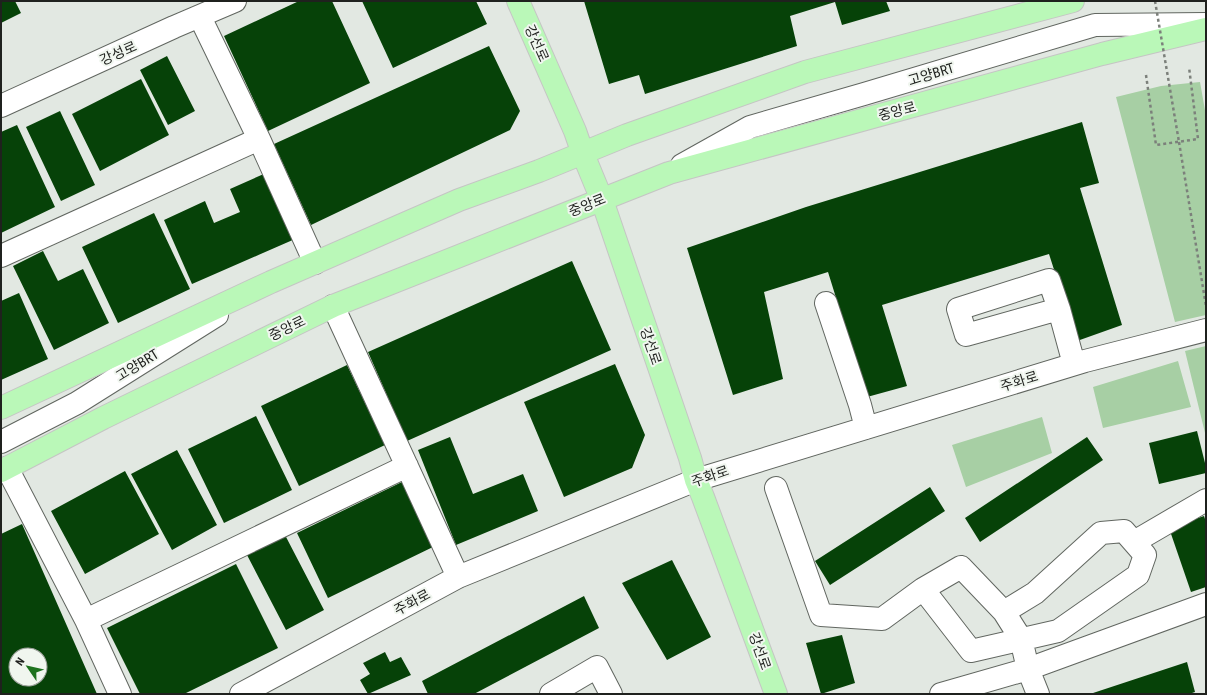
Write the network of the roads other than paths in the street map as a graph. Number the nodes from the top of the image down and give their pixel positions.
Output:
1 (235, 1) edge
2 (518, 1) edge
3 (1073, 1) edge
4 (200, 17) junction
5 (1206, 24) edge
6 (1206, 29) edge
7 (1, 106) edge
8 (259, 139) junction
9 (583, 154) junction
10 (669, 173) junction
11 (602, 200) junction
12 (1, 256) edge
13 (315, 263) junction
14 (271, 282) junction
15 (826, 303) dead end
16 (333, 306) junction
17 (1059, 309) dead end
18 (1206, 330) edge
19 (1074, 364) junction
20 (1, 408) edge
21 (866, 428) junction
22 (1, 442) edge
23 (407, 466) junction
24 (3, 467) edge
25 (696, 480) junction
26 (776, 488) dead end
27 (1206, 500) edge
28 (1134, 542) junction
29 (458, 578) junction
30 (923, 589) junction
31 (1206, 604) edge
32 (1004, 612) junction
33 (86, 620) junction
34 (1021, 639) junction
35 (1028, 669) junction
36 (120, 694) edge
37 (241, 694) edge
38 (551, 694) edge
39 (611, 694) edge
40 (776, 694) edge
41 (941, 694) edge
42 (1038, 694) edge

1 - 4 street, 강성로
2 - 9 main road, 강선로
3 - 9 main road
4 - 7 street, 강성로
4 - 8 street
5 - 10 street, 고양BRT
6 - 10 main road, 중앙로
8 - 12 street
8 - 13 street
9 - 11 main road, 강선로
9 - 13 main road
10 - 11 main road, 중앙로
11 - 16 main road, 중앙로
11 - 25 main road, 강선로
13 - 14 main road
14 - 20 main road
14 - 22 street, 고양BRT
15 - 21 street
16 - 23 street
16 - 24 main road, 중앙로
17 - 19 street
18 - 19 street, 주화로
19 - 21 street, 주화로
21 - 25 street, 주화로
23 - 29 street
23 - 33 street
24 - 33 street
25 - 29 street, 주화로
25 - 40 main road, 강선로
26 - 30 street
27 - 28 street
28 - 32 street
28 - 34 street
29 - 37 street, 주화로
30 - 32 street
30 - 34 street
31 - 35 street
32 - 34 street
33 - 36 street
34 - 35 street
35 - 41 street
35 - 42 street
38 - 39 street

